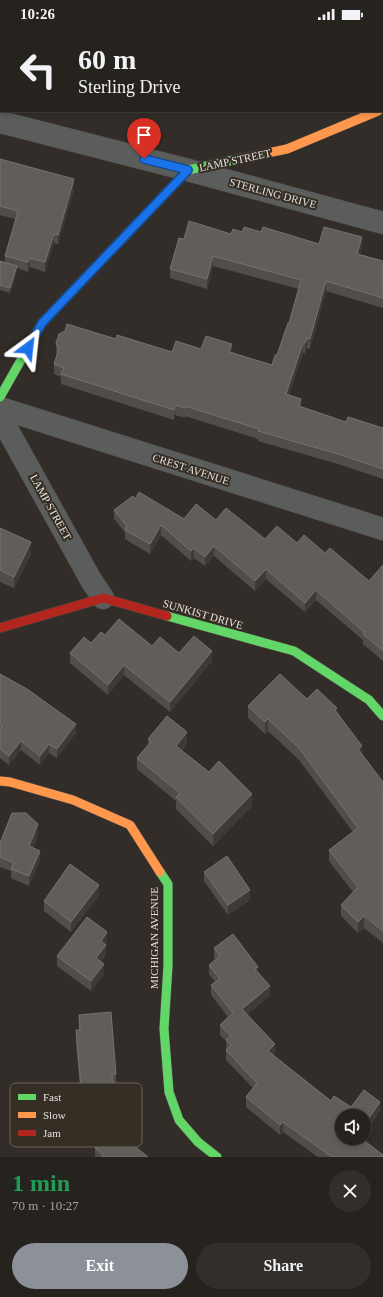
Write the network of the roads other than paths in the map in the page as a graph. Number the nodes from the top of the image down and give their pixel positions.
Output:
1 (376, 112) edge
2 (0, 122) edge
3 (188, 170) junction
4 (383, 223) edge
5 (0, 397) edge
6 (0, 408) edge
7 (0, 416) edge
8 (383, 529) edge
9 (102, 598) junction
10 (0, 628) edge
11 (383, 716) edge
12 (0, 782) edge
13 (217, 1157) edge

1 - 3 street, LAMP STREET
2 - 3 street, STERLING DRIVE
3 - 4 street, STERLING DRIVE
3 - 5 street, LAMP STREET
6 - 8 street, CREST AVENUE
7 - 9 street, LAMP STREET
9 - 10 street
9 - 11 street, SUNKIST DRIVE
12 - 13 street, MICHIGAN AVENUE

